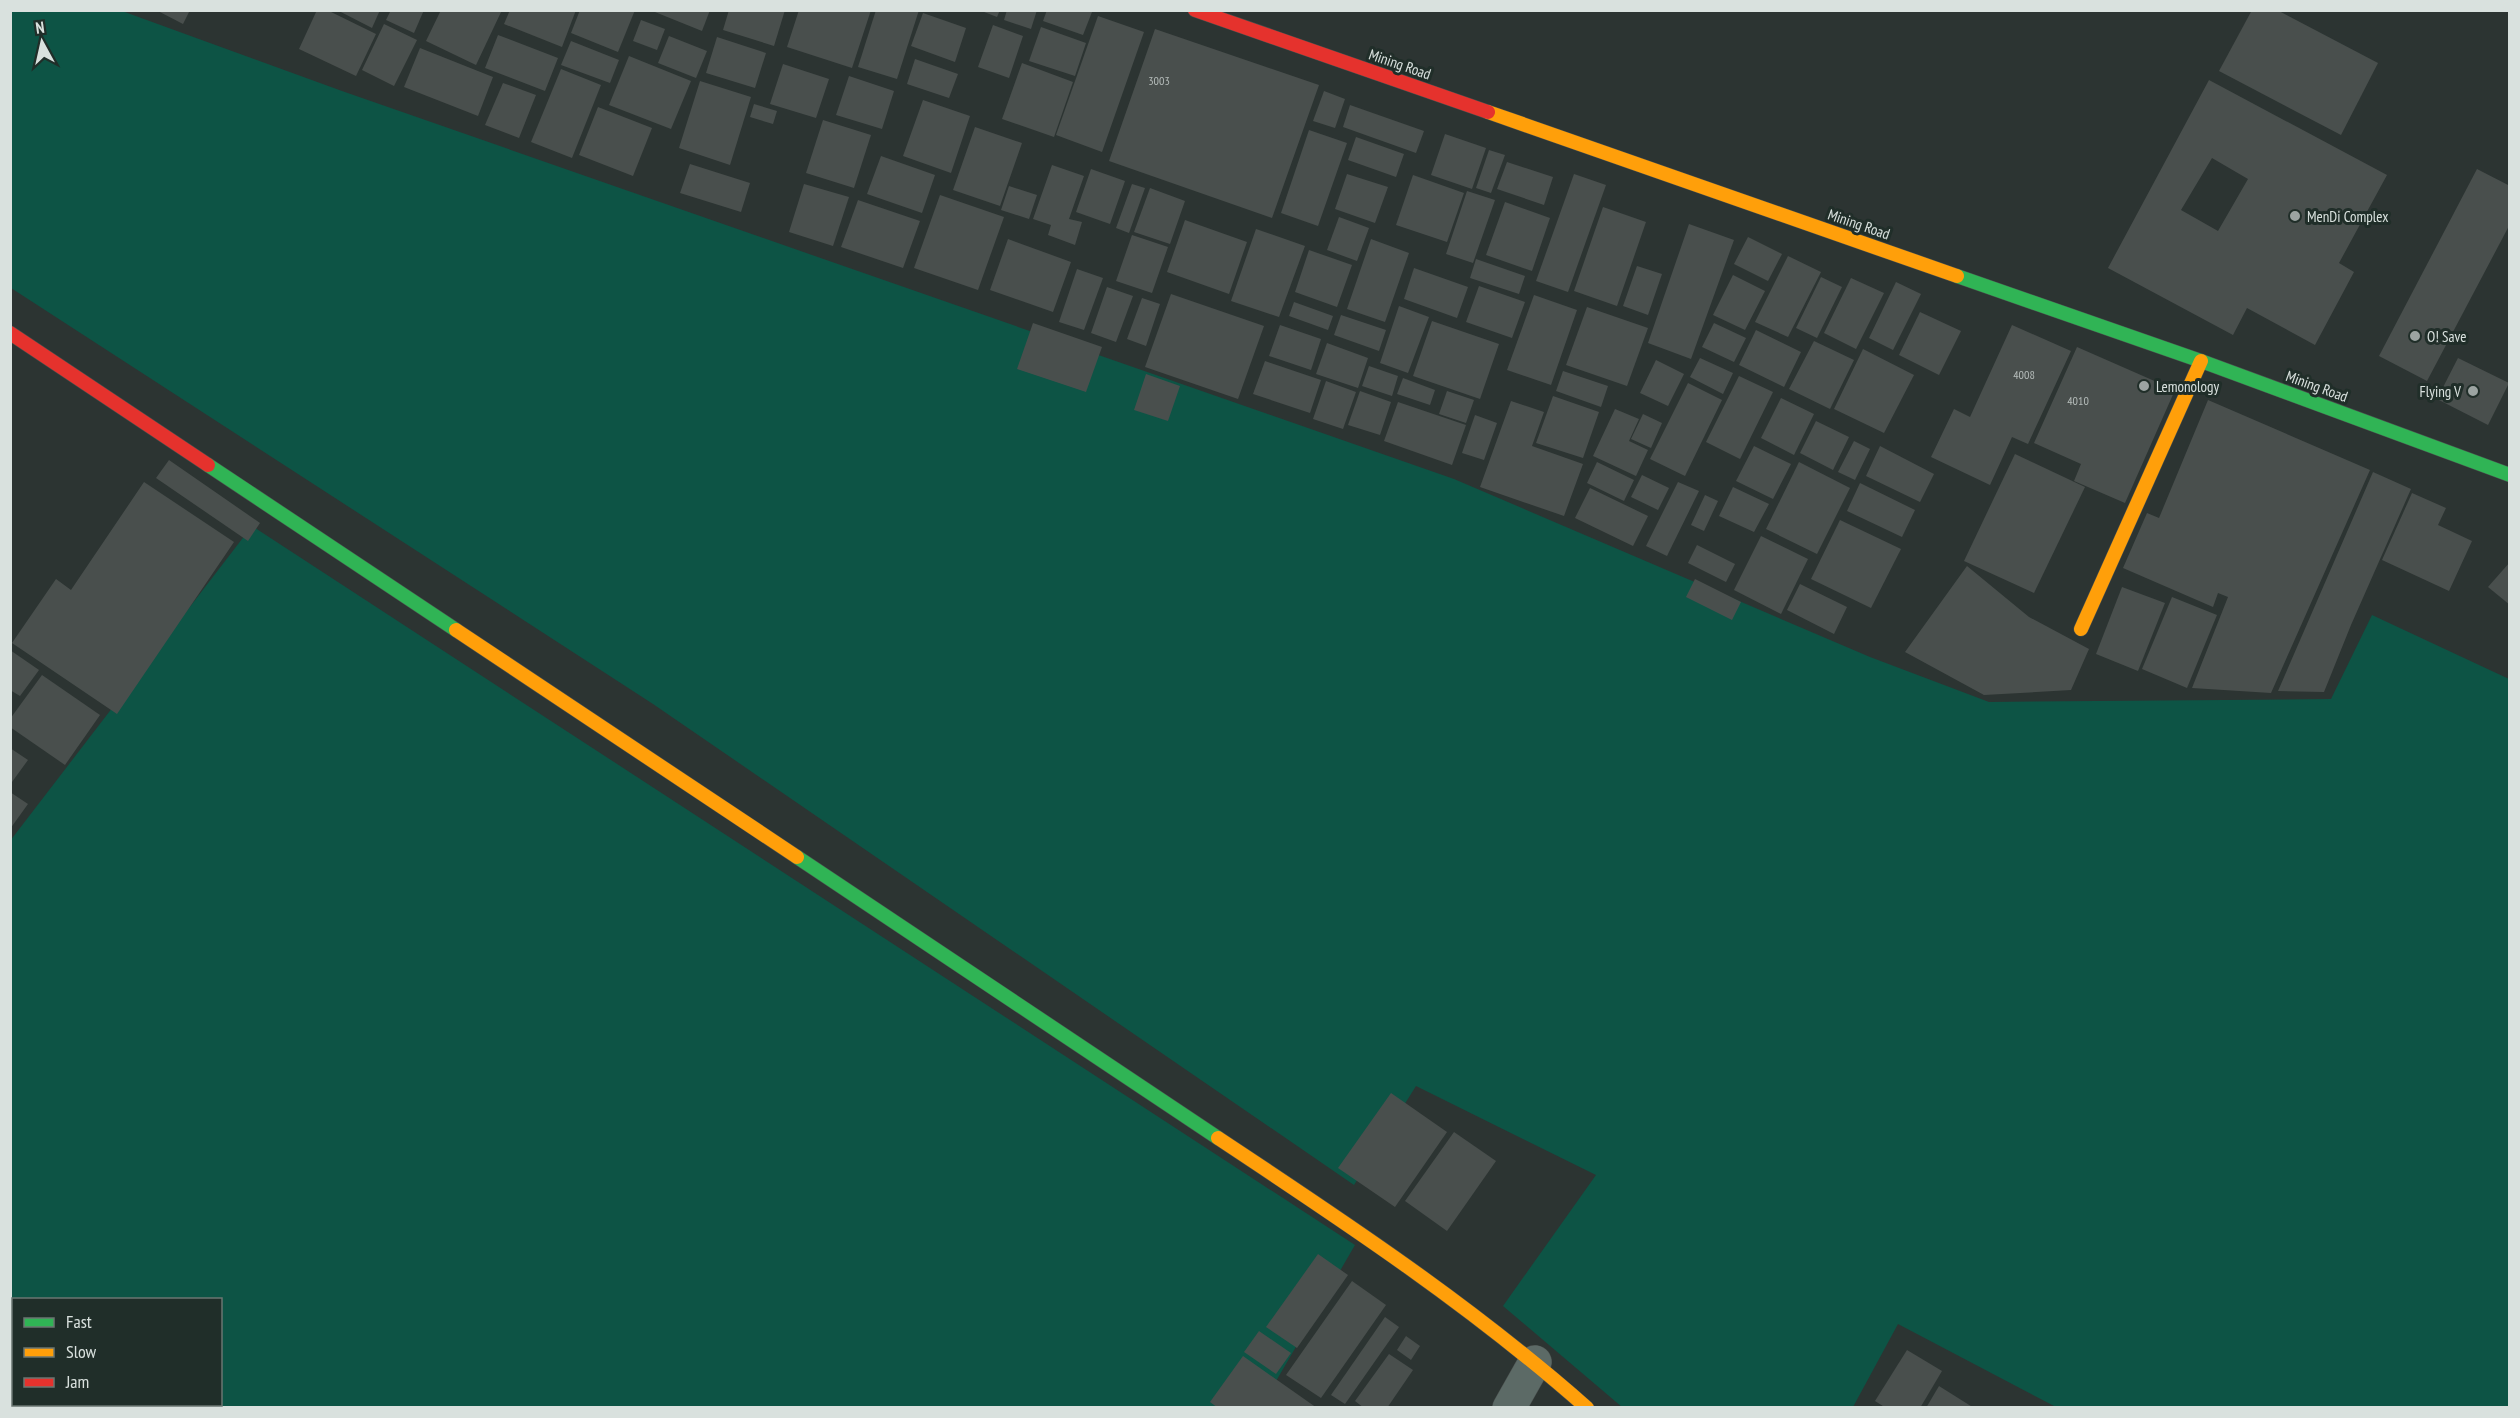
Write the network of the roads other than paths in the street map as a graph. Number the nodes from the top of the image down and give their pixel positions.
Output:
1 (1195, 10) edge
2 (10, 333) edge
3 (2201, 361) junction
4 (2510, 476) edge
5 (2081, 629) dead end
6 (1536, 1362) junction
7 (1509, 1407) edge
8 (1587, 1407) edge

1 - 3 street, Mining Road
2 - 6 street
3 - 4 street, Mining Road
3 - 5 street
6 - 7 street
6 - 8 street

